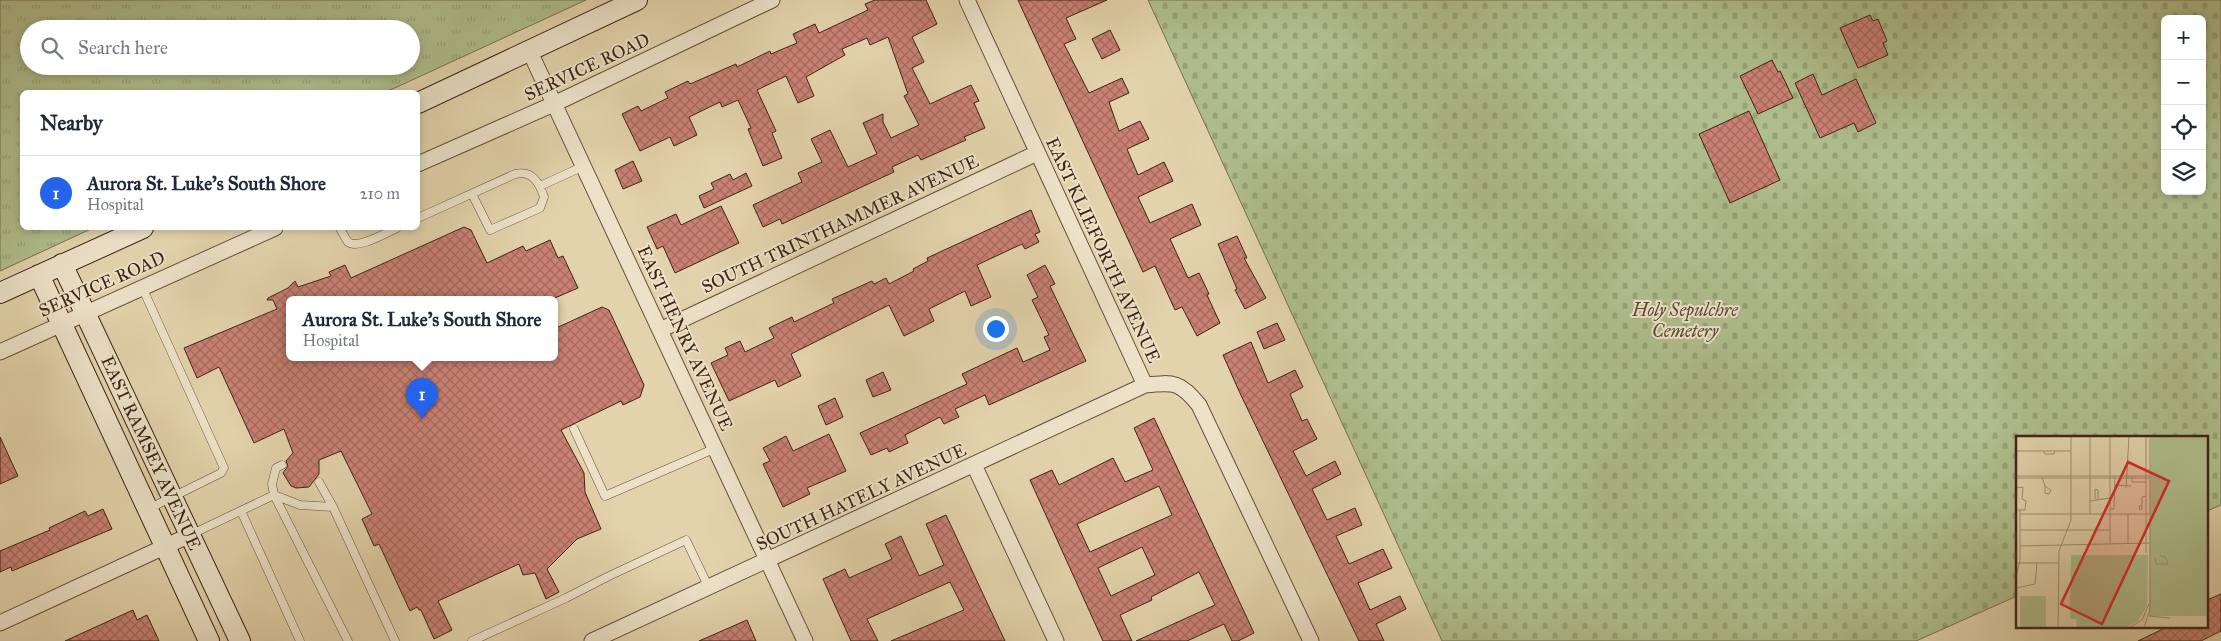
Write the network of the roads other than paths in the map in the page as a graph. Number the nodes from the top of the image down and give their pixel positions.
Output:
1 (638, 0) edge
2 (772, 0) edge
3 (967, 0) edge
4 (530, 52) junction
5 (420, 102) edge
6 (556, 103) junction
7 (1037, 153) junction
8 (420, 163) edge
9 (585, 166) junction
10 (540, 186) junction
11 (472, 194) junction
12 (420, 217) edge
13 (138, 230) edge
14 (270, 230) edge
15 (341, 230) edge
16 (392, 230) edge
17 (62, 264) junction
18 (39, 275) junction
19 (142, 287) junction
20 (0, 293) edge
21 (84, 312) junction
22 (60, 324) junction
23 (660, 330) junction
24 (0, 352) edge
25 (1145, 386) junction
26 (574, 429) dead end
27 (716, 448) junction
28 (282, 465) dead end
29 (974, 465) junction
30 (319, 482) dead end
31 (274, 495) junction
32 (172, 497) junction
33 (333, 506) junction
34 (148, 509) junction
35 (241, 511) junction
36 (190, 535) junction
37 (166, 546) junction
38 (769, 561) junction
39 (709, 588) junction
40 (0, 623) edge
41 (210, 641) edge
42 (240, 641) edge
43 (300, 641) edge
44 (348, 641) edge
45 (395, 641) edge
46 (472, 641) edge
47 (592, 641) edge
48 (806, 641) edge
49 (1056, 641) edge
50 (1311, 641) edge

1 - 4 street
2 - 6 street, SERVICE ROAD
3 - 7 street, EAST KLIEFORTH AVENUE
4 - 5 street
4 - 6 street, EAST HENRY AVENUE
6 - 8 street, SERVICE ROAD
6 - 9 street, EAST HENRY AVENUE
7 - 23 street, SOUTH TRINTHAMMER AVENUE
7 - 25 street, EAST KLIEFORTH AVENUE
9 - 10 lane
9 - 23 street, EAST HENRY AVENUE
10 - 11 lane
10 - 11 lane
11 - 12 lane
13 - 17 street
14 - 19 street, SERVICE ROAD
15 - 16 lane
17 - 18 street
17 - 21 street, EAST RAMSEY AVENUE
18 - 20 street
18 - 22 street, EAST RAMSEY AVENUE
19 - 21 street, SERVICE ROAD
19 - 32 lane
21 - 22 street, SERVICE ROAD
21 - 32 street, EAST RAMSEY AVENUE
22 - 24 street, SERVICE ROAD
22 - 34 street, EAST RAMSEY AVENUE
23 - 27 street, EAST HENRY AVENUE
25 - 29 street, SOUTH HATELY AVENUE
25 - 50 street, EAST KLIEFORTH AVENUE
26 - 27 lane
27 - 38 street, EAST HENRY AVENUE
28 - 31 lane
29 - 38 street, SOUTH HATELY AVENUE
29 - 49 street
30 - 33 lane
31 - 33 lane
31 - 35 lane
31 - 44 lane
32 - 34 lane
32 - 36 street, EAST RAMSEY AVENUE
33 - 45 lane
34 - 37 street, EAST RAMSEY AVENUE
35 - 36 lane
35 - 43 lane
36 - 37 street
36 - 42 street, EAST RAMSEY AVENUE
37 - 40 street
37 - 41 street, EAST RAMSEY AVENUE
38 - 39 street, SOUTH HATELY AVENUE
38 - 48 street, EAST HENRY AVENUE
39 - 46 lane
39 - 47 street, SOUTH HATELY AVENUE

